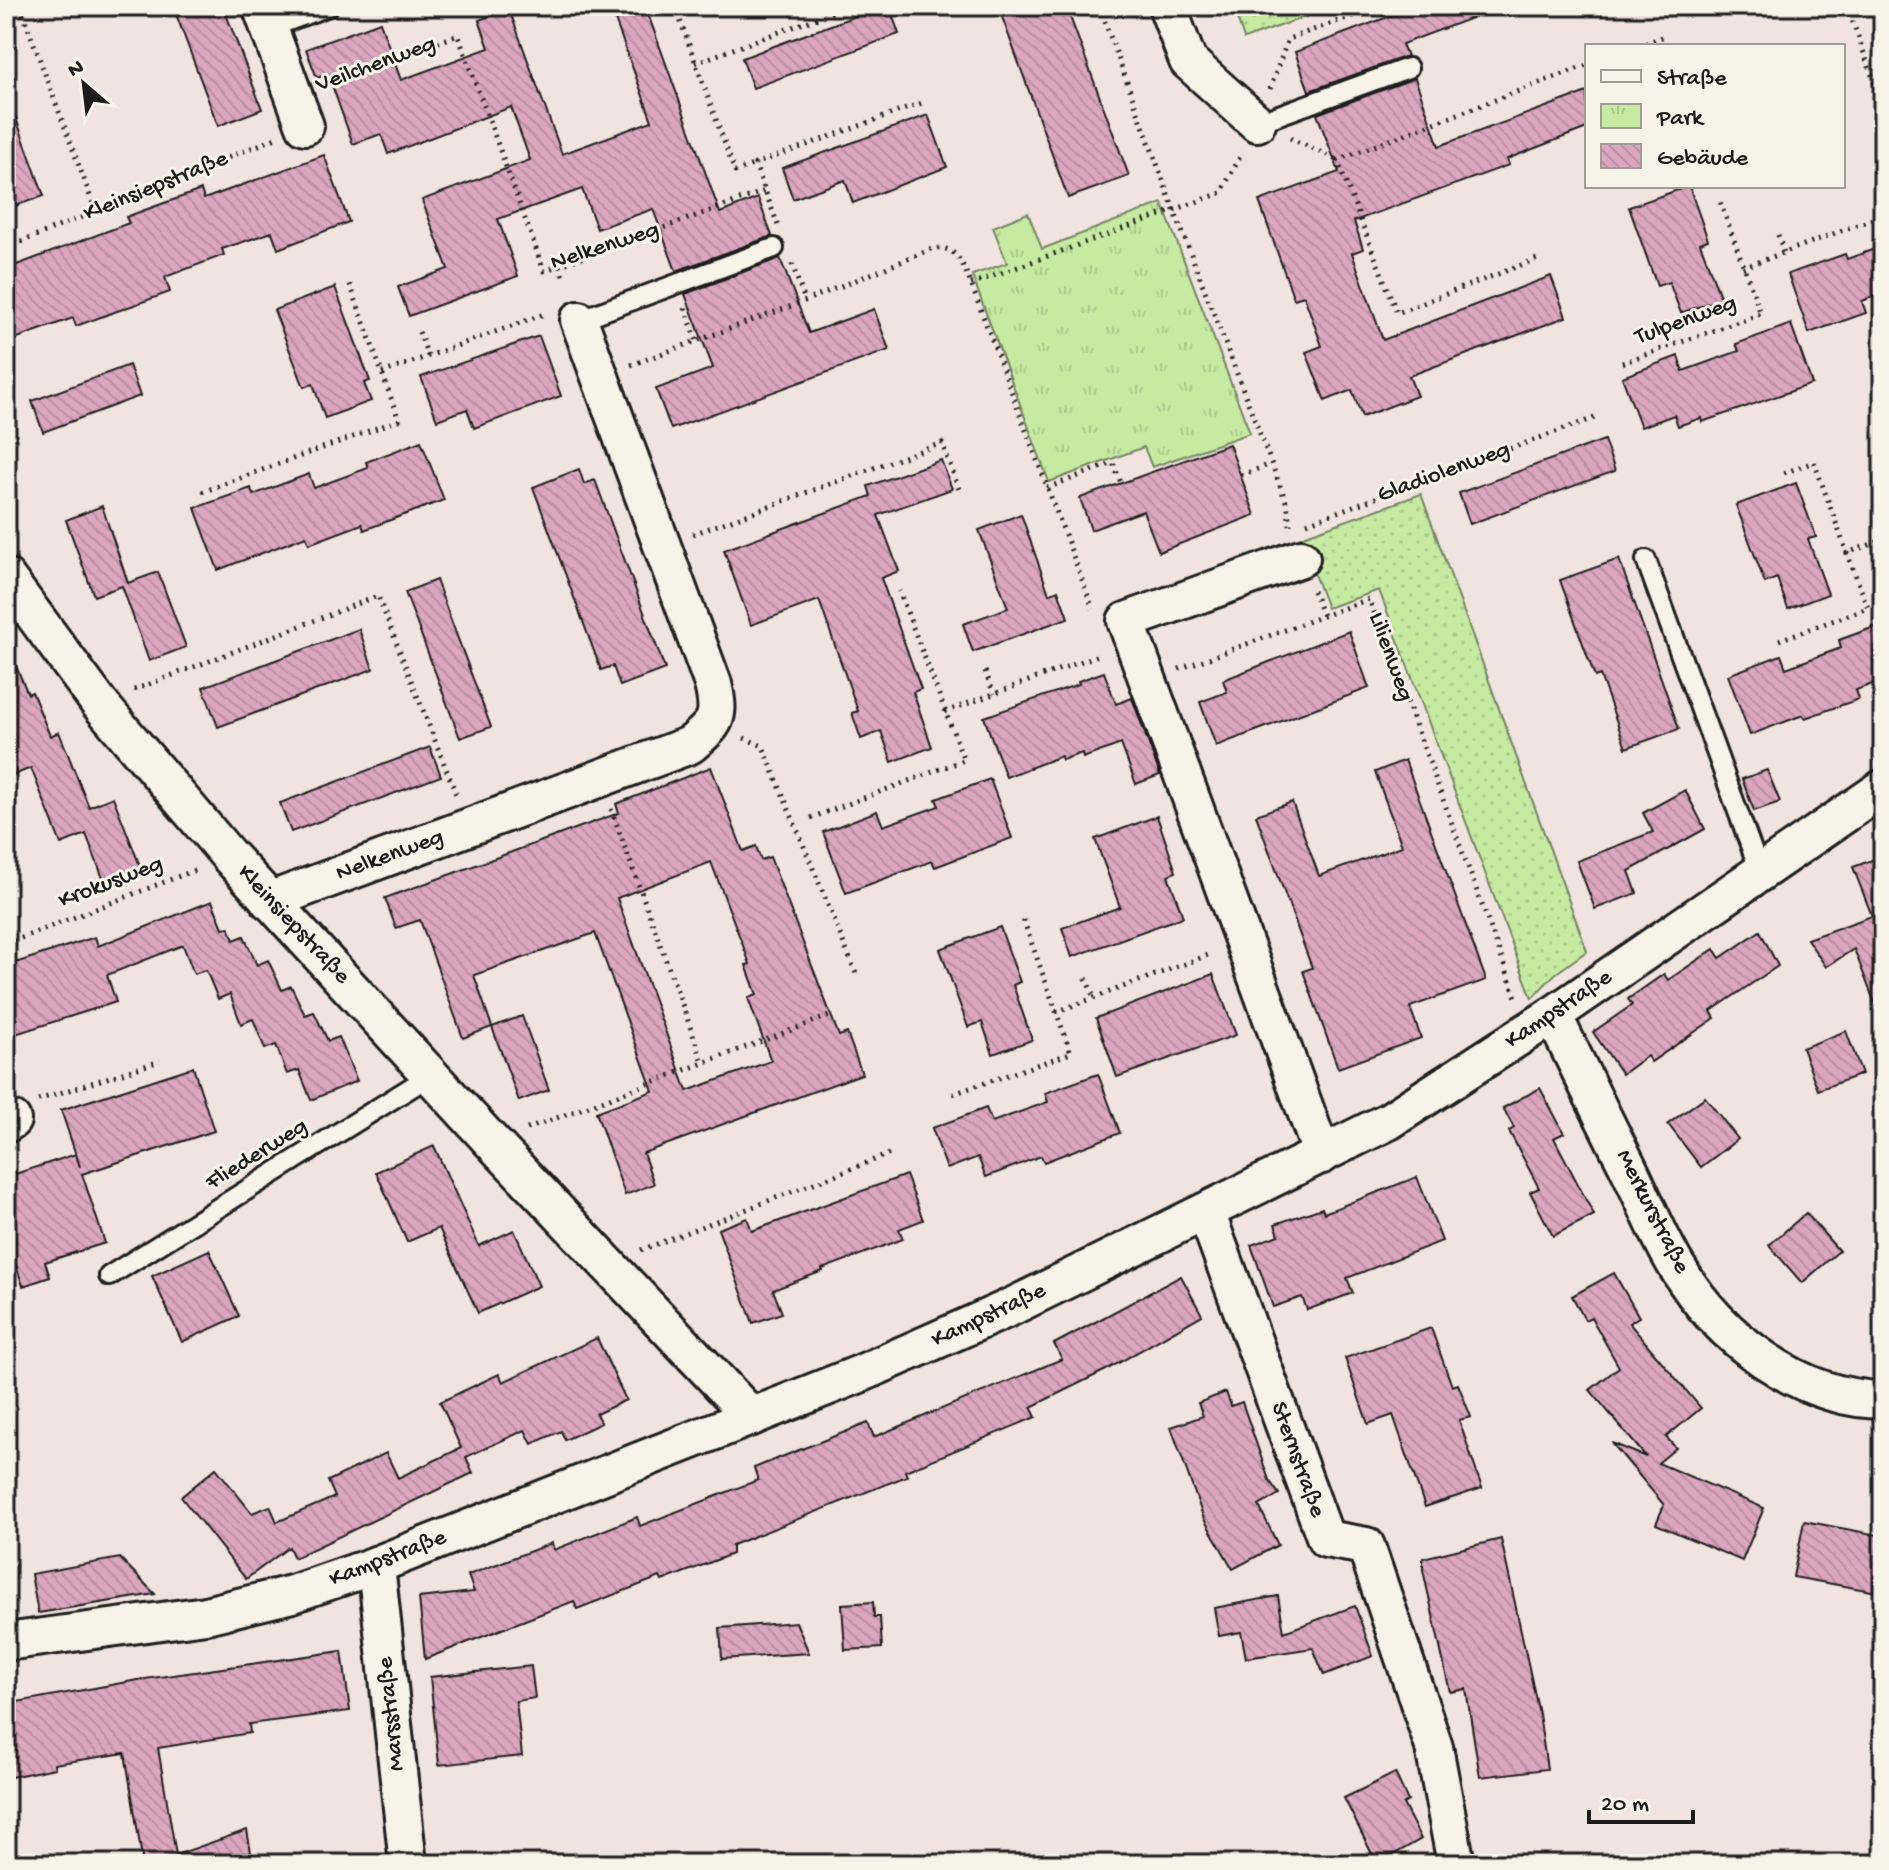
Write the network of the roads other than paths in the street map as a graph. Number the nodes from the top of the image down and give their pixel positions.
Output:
1 (329, 6) edge
2 (1167, 6) edge
3 (265, 17) edge
4 (1408, 68) dead end
5 (299, 110) road end
6 (1257, 123) joint
7 (777, 240) road end
8 (569, 314) joint
9 (1296, 544) road end
10 (1646, 560) dead end
11 (6, 577) edge
12 (1883, 788) edge
13 (1760, 872) junction
14 (269, 901) junction
15 (1541, 1024) junction
16 (431, 1075) junction
17 (1322, 1155) junction
18 (1206, 1212) junction
19 (109, 1276) dead end
20 (1883, 1400) edge
21 (752, 1417) junction
22 (376, 1565) junction
23 (6, 1642) edge
24 (408, 1864) edge
25 (1456, 1864) edge

1 - 3 lane
2 - 6 street
3 - 5 street, Veilchenweg
4 - 6 lane
7 - 8 lane
8 - 14 street, Nelkenweg
9 - 17 street
10 - 13 lane
11 - 14 street, Kleinsiepstraße
12 - 13 street, Kampstraße
13 - 15 street, Kampstraße
14 - 16 street, Kleinsiepstraße
15 - 17 street, Kampstraße
15 - 20 street, Merkurstraße
16 - 19 lane, Fliederweg
16 - 21 street, Kleinsiepstraße
17 - 18 street, Kampstraße
18 - 21 street, Kampstraße
18 - 25 street, Sternstraße
21 - 22 street, Kampstraße
22 - 23 street, Kampstraße
22 - 24 street, Marsstraße

